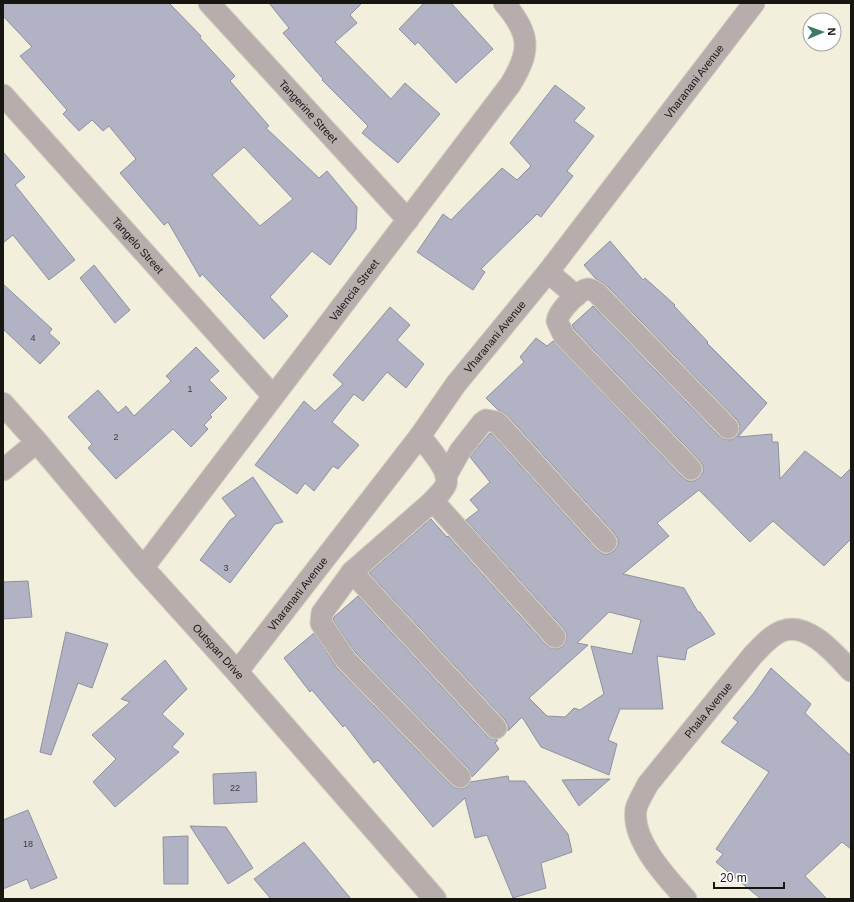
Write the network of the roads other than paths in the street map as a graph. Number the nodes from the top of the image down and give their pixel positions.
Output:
1 (208, 3) edge
2 (504, 3) edge
3 (754, 3) edge
4 (3, 96) edge
5 (408, 220) junction
6 (548, 272) junction
7 (576, 296) junction
8 (273, 396) junction
9 (3, 404) edge
10 (728, 428) dead end
11 (420, 436) junction
12 (37, 442) junction
13 (691, 469) dead end
14 (3, 470) edge
15 (446, 476) junction
16 (433, 501) junction
17 (606, 542) dead end
18 (143, 568) junction
19 (352, 572) junction
20 (555, 637) dead end
21 (237, 672) junction
22 (851, 672) edge
23 (496, 728) dead end
24 (460, 777) dead end
25 (435, 899) edge
26 (686, 899) edge

1 - 5 street, Tangerine Street
2 - 5 street, Valencia Street
3 - 6 street, Vharanani Avenue
4 - 8 street, Tangelo Street
5 - 8 street, Valencia Street
6 - 7 street
6 - 11 street, Vharanani Avenue
7 - 10 street
7 - 13 street
8 - 18 street, Valencia Street
9 - 12 street, Outspan Drive
11 - 15 street
11 - 21 street, Vharanani Avenue
12 - 14 street
12 - 18 street, Outspan Drive
15 - 16 street
15 - 17 street
16 - 19 street
16 - 20 street
18 - 21 street, Outspan Drive
19 - 23 street
19 - 24 street
21 - 25 street, Outspan Drive
22 - 26 street, Phala Avenue

